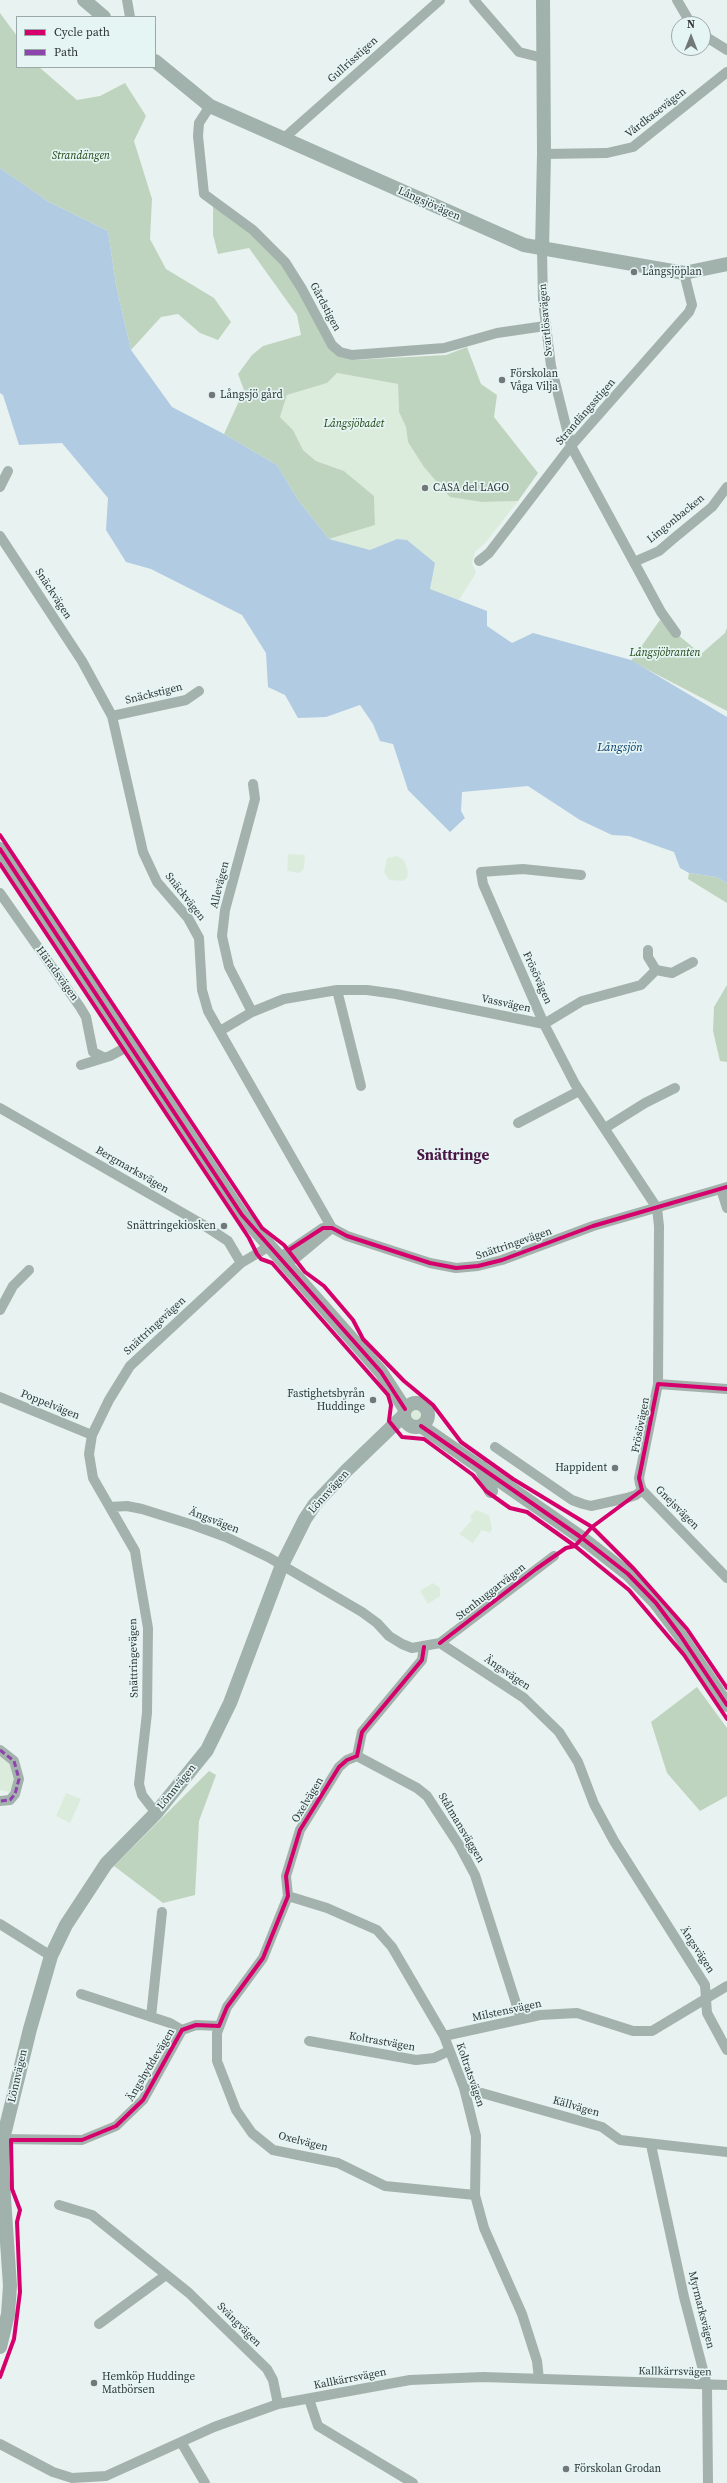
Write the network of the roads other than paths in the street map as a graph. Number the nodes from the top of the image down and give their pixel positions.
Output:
1 (84, 0) edge
2 (127, 0) edge
3 (440, 0) edge
4 (474, 0) edge
5 (543, 0) edge
6 (677, 0) edge
7 (103, 16) edge
8 (130, 16) edge
9 (686, 16) edge
10 (711, 40) edge
11 (727, 50) edge
12 (543, 58) junction
13 (156, 62) edge
14 (727, 72) edge
15 (210, 106) junction
16 (283, 139) junction
17 (544, 154) junction
18 (542, 250) junction
19 (727, 264) edge
20 (684, 273) junction
21 (546, 326) junction
22 (571, 446) junction
23 (8, 471) dead end
24 (727, 487) edge
25 (0, 488) edge
26 (0, 536) edge
27 (479, 561) dead end
28 (634, 562) junction
29 (676, 633) dead end
30 (199, 691) dead end
31 (112, 716) junction
32 (253, 784) dead end
33 (0, 849) edge
34 (581, 875) dead end
35 (0, 893) edge
36 (648, 950) dead end
37 (693, 962) dead end
38 (656, 970) junction
39 (337, 990) junction
40 (252, 1012) junction
41 (544, 1024) junction
42 (220, 1032) junction
43 (129, 1046) junction
44 (103, 1057) junction
45 (81, 1065) dead end
46 (362, 1086) dead end
47 (676, 1088) dead end
48 (579, 1091) junction
49 (0, 1108) edge
50 (518, 1123) dead end
51 (605, 1128) junction
52 (724, 1188) edge
53 (657, 1208) junction
54 (727, 1208) edge
55 (332, 1228) junction
56 (268, 1247) junction
57 (281, 1261) junction
58 (241, 1263) junction
59 (29, 1270) dead end
60 (0, 1310) edge
61 (658, 1384) junction
62 (727, 1389) edge
63 (0, 1397) edge
64 (413, 1417) junction
65 (92, 1435) junction
66 (495, 1446) dead end
67 (480, 1466) junction
68 (491, 1490) dead end
69 (642, 1490) junction
70 (535, 1505) junction
71 (515, 1506) dead end
72 (110, 1507) junction
73 (554, 1556) dead end
74 (282, 1565) junction
75 (727, 1578) edge
76 (440, 1643) junction
77 (424, 1647) junction
78 (727, 1705) edge
79 (0, 1750) edge
80 (357, 1756) junction
81 (0, 1802) edge
82 (156, 1813) junction
83 (288, 1896) junction
84 (162, 1912) dead end
85 (0, 1924) edge
86 (51, 1956) junction
87 (727, 1986) edge
88 (81, 1994) dead end
89 (706, 2000) junction
90 (151, 2017) junction
91 (521, 2019) junction
92 (219, 2026) junction
93 (182, 2030) junction
94 (444, 2036) junction
95 (310, 2041) dead end
96 (727, 2050) edge
97 (449, 2051) junction
98 (464, 2088) junction
99 (2, 2139) edge
100 (651, 2145) junction
101 (727, 2152) edge
102 (475, 2195) junction
103 (60, 2205) dead end
104 (166, 2275) junction
105 (99, 2324) dead end
106 (0, 2347) edge
107 (539, 2379) junction
108 (707, 2384) junction
109 (727, 2385) edge
110 (310, 2399) junction
111 (278, 2404) junction
112 (181, 2442) junction
113 (0, 2444) edge
114 (72, 2480) edge
115 (205, 2483) edge
116 (412, 2483) edge
117 (708, 2483) edge

1 - 7 street
2 - 8 street
3 - 16 street, Gullrisstigen
4 - 12 street
5 - 12 street, Svartlösavägen
6 - 9 street
10 - 11 street
12 - 17 street, Svartlösavägen
13 - 15 street, Långsjövägen
14 - 17 street, Vårdkasevägen
15 - 16 street, Långsjövägen
15 - 21 street, Gårdstigen
16 - 18 street, Långsjövägen
17 - 18 street, Svartlösavägen
18 - 20 street, Långsjövägen
18 - 21 street, Svartlösavägen
19 - 20 street, Långsjövägen
20 - 22 street, Strandängsstigen
21 - 22 street, Svartlösavägen
22 - 27 street, Strandängsstigen
22 - 28 street, Svartlösavägen
23 - 25 street
24 - 28 street, Lingonbacken
26 - 31 street, Snäckvägen
28 - 29 street, Svartlösavägen
30 - 31 street, Snäckstigen
31 - 42 street, Snäckvägen
32 - 40 street, Allevägen
33 - 43 street, Häradsvägen
34 - 41 street, Frösövägen
35 - 44 street, Häradsvägen
36 - 38 street
37 - 38 street
38 - 41 street
39 - 40 street, Vassvägen
39 - 41 street, Vassvägen
39 - 46 street
40 - 42 street, Vassvägen
41 - 48 street, Frösövägen
42 - 55 street, Snäckvägen
43 - 44 street
43 - 56 street, Häradsvägen
44 - 45 street
47 - 51 street
48 - 50 street
48 - 51 street, Frösövägen
49 - 58 street, Bergmarksvägen
51 - 53 street, Frösövägen
52 - 53 street, Snättringevägen
52 - 54 street
53 - 55 street, Snättringevägen
53 - 61 street, Frösövägen
55 - 57 street
56 - 57 street, Häradsvägen
56 - 58 street, Snättringevägen
57 - 64 street, Häradsvägen
58 - 65 street, Snättringevägen
59 - 60 street
61 - 62 street, Frösövägen
61 - 69 street, Frösövägen
63 - 65 street, Poppelvägen
64 - 67 street, Häradsvägen
64 - 74 street, Lönnvägen
65 - 72 street, Snättringevägen
66 - 69 street, Gnejsvägen
67 - 68 street
67 - 70 street, Häradsvägen
69 - 75 street, Gnejsvägen
70 - 71 street
70 - 78 street, Häradsvägen
72 - 74 street, Ängsvägen
72 - 82 street, Snättringevägen
73 - 76 street, Stenhuggarvägen
74 - 77 street, Ängsvägen
74 - 82 street, Lönnvägen
76 - 77 street, Ängsvägen
76 - 89 street, Ängsvägen
77 - 80 street
79 - 81 street
80 - 83 street, Oxelvägen
80 - 91 street, Stålmansväggen
82 - 86 street, Lönnvägen
83 - 92 street, Oxelvägen
83 - 94 street, Koltratsvägen
84 - 90 street
85 - 86 street
86 - 99 street, Lönnvägen
87 - 89 street, Milstensvägen
88 - 90 street, Ängshyddevägen
89 - 91 street, Milstensvägen
89 - 96 street, Ängsvägen
90 - 93 street, Ängshyddevägen
91 - 94 street, Milstensvägen
92 - 93 street, Ängshyddevägen
92 - 102 street, Oxelvägen
93 - 99 street, Ängshyddevägen
94 - 97 street, Koltratsvägen
95 - 97 street, Koltrastvägen
97 - 98 street, Koltratsvägen
98 - 100 street, Källvägen
98 - 102 street, Koltratsvägen
99 - 106 street, Lönnvägen
100 - 101 street, Källvägen
100 - 108 street, Myrmarksvägen
102 - 107 street, Koltratsvägen
103 - 104 street, Svängvägen
104 - 105 street
104 - 111 street, Svängvägen
107 - 108 street, Kallkärrsvägen
107 - 110 street, Kallkärrsvägen
108 - 109 street, Kallkärrsvägen
108 - 117 street, Myrmarksvägen
110 - 111 street, Kallkärrsvägen
110 - 116 street
111 - 112 street, Kallkärrsvägen
112 - 114 street, Kallkärrsvägen
112 - 115 street
113 - 114 street, Kallkärrsvägen

